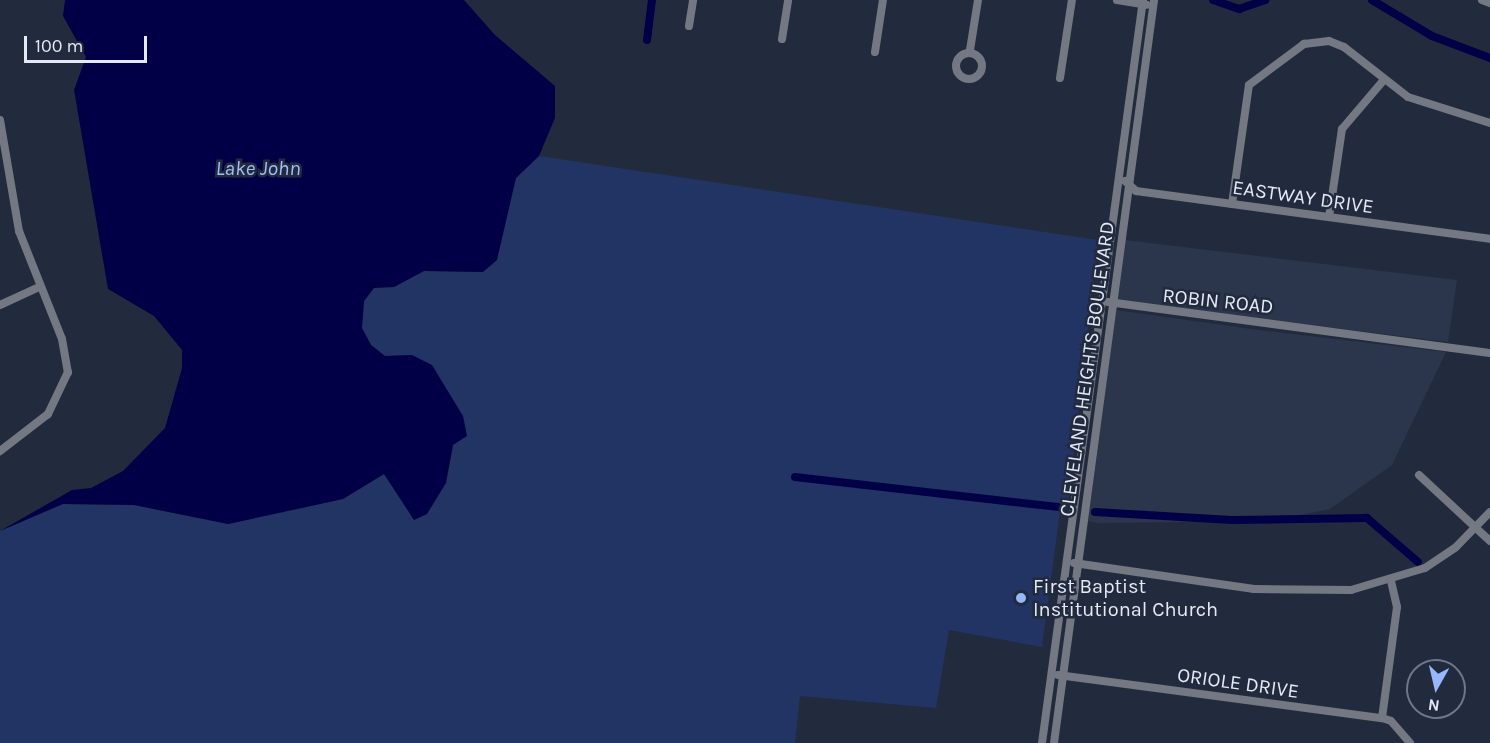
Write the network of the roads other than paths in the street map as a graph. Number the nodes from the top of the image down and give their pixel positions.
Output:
1 (693, 0) edge
2 (788, 0) edge
3 (883, 0) edge
4 (978, 0) edge
5 (1072, 0) edge
6 (1117, 0) edge
7 (1482, 0) edge
8 (1142, 2) edge
9 (1154, 3) edge
10 (1490, 3) edge
11 (690, 26) dead end
12 (782, 39) dead end
13 (970, 50) dead end
14 (875, 52) dead end
15 (1060, 78) dead end
16 (1382, 82) junction
17 (0, 122) edge
18 (1490, 123) edge
19 (1118, 174) junction
20 (1128, 184) junction
21 (1232, 204) junction
22 (1329, 217) junction
23 (1490, 239) edge
24 (38, 288) junction
25 (1102, 298) junction
26 (0, 305) edge
27 (1112, 305) junction
28 (1490, 353) edge
29 (1083, 442) junction
30 (1094, 444) junction
31 (0, 451) edge
32 (1419, 475) dead end
33 (1075, 499) junction
34 (1086, 501) junction
35 (1490, 512) edge
36 (1477, 527) junction
37 (1490, 541) edge
38 (1066, 562) junction
39 (1077, 564) junction
40 (1392, 581) junction
41 (1052, 674) junction
42 (1063, 676) junction
43 (1382, 718) junction
44 (1042, 743) edge
45 (1053, 743) edge
46 (1410, 743) edge

1 - 11 street
2 - 12 street
3 - 14 street
4 - 13 street
5 - 15 street
6 - 8 street
7 - 10 street
8 - 9 street
8 - 19 street, CLEVELAND HEIGHTS BOULEVARD
9 - 20 street, CLEVELAND HEIGHTS BOULEVARD
16 - 18 street
16 - 21 street
16 - 22 street
17 - 24 street
19 - 20 street, EASTWAY DRIVE
19 - 25 street, CLEVELAND HEIGHTS BOULEVARD
20 - 21 street, EASTWAY DRIVE
20 - 27 street, CLEVELAND HEIGHTS BOULEVARD
21 - 22 street, EASTWAY DRIVE
22 - 23 street, EASTWAY DRIVE
24 - 26 street
24 - 31 street
25 - 27 street, ROBIN ROAD
25 - 29 street, CLEVELAND HEIGHTS BOULEVARD
27 - 28 street, ROBIN ROAD
27 - 30 street, CLEVELAND HEIGHTS BOULEVARD
29 - 30 street
29 - 33 street, CLEVELAND HEIGHTS BOULEVARD
30 - 34 street, CLEVELAND HEIGHTS BOULEVARD
32 - 36 street
33 - 34 street
33 - 38 street, CLEVELAND HEIGHTS BOULEVARD
34 - 39 street, CLEVELAND HEIGHTS BOULEVARD
35 - 36 street
36 - 37 street
36 - 40 street
38 - 39 street
38 - 41 street, CLEVELAND HEIGHTS BOULEVARD
39 - 40 street
39 - 42 street, CLEVELAND HEIGHTS BOULEVARD
40 - 43 street
41 - 42 street, ORIOLE DRIVE
41 - 44 street, CLEVELAND HEIGHTS BOULEVARD
42 - 43 street, ORIOLE DRIVE
42 - 45 street, CLEVELAND HEIGHTS BOULEVARD
43 - 46 street

